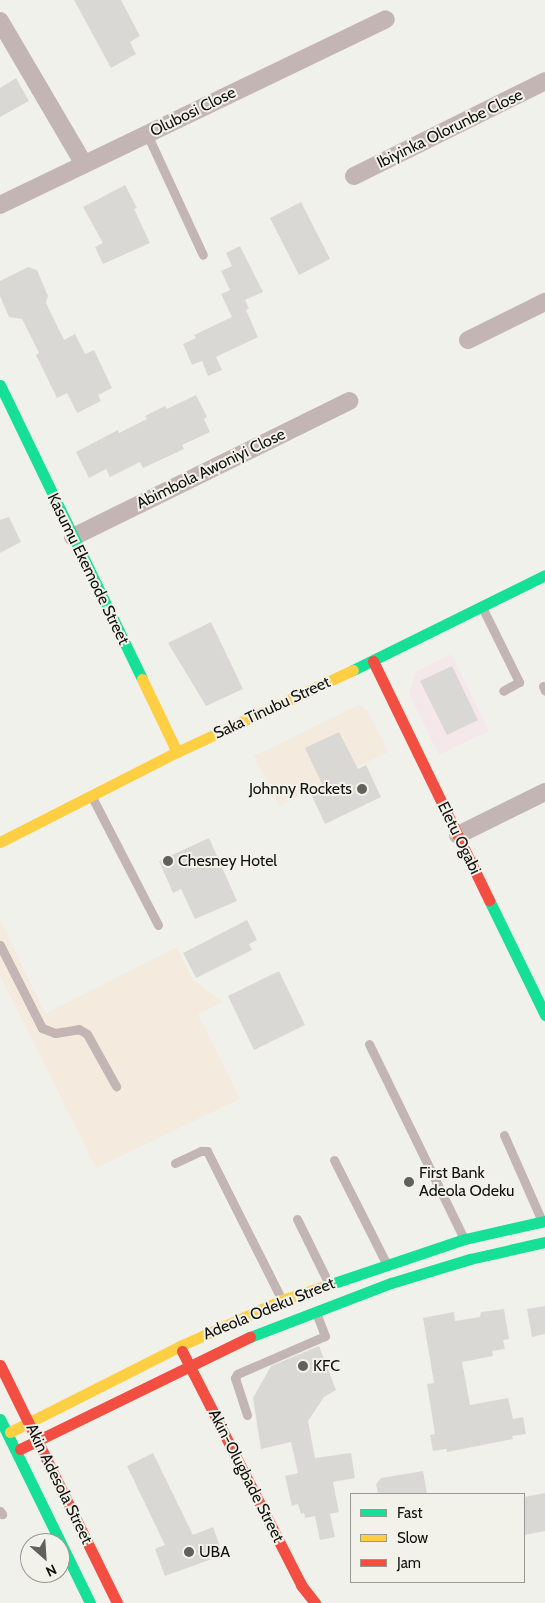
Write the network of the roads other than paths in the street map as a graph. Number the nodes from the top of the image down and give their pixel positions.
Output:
1 (386, 19) dead end
2 (0, 21) edge
3 (545, 82) edge
4 (147, 134) junction
5 (84, 164) junction
6 (354, 176) dead end
7 (0, 205) edge
8 (203, 255) dead end
9 (545, 302) edge
10 (468, 340) dead end
11 (0, 386) edge
12 (349, 400) dead end
13 (73, 537) junction
14 (545, 575) edge
15 (481, 605) junction
16 (373, 661) junction
17 (503, 691) dead end
18 (178, 752) junction
19 (545, 792) edge
20 (92, 796) junction
21 (458, 835) junction
22 (0, 842) edge
23 (158, 925) dead end
24 (0, 945) edge
25 (545, 1015) edge
26 (369, 1044) dead end
27 (116, 1086) dead end
28 (504, 1135) dead end
29 (334, 1160) dead end
30 (175, 1163) dead end
31 (297, 1219) dead end
32 (544, 1221) edge
33 (464, 1239) junction
34 (545, 1242) edge
35 (386, 1264) junction
36 (329, 1284) junction
37 (282, 1300) junction
38 (315, 1310) junction
39 (180, 1346) junction
40 (0, 1365) edge
41 (190, 1366) junction
42 (247, 1415) dead end
43 (0, 1419) edge
44 (29, 1422) junction
45 (7, 1433) junction
46 (38, 1440) junction
47 (12, 1453) junction
48 (90, 1603) edge
49 (117, 1603) edge
50 (315, 1603) edge

1 - 4 street, Olubosi Close
2 - 5 street
3 - 6 street, Ibiyinka Olorunbe Close
4 - 5 street, Olubosi Close
4 - 8 lane
5 - 7 street, Olubosi Close
9 - 10 street
11 - 13 street, Kasumu Ekemode Street
12 - 13 street, Abimbola Awoniyi Close
13 - 18 street, Kasumu Ekemode Street
14 - 15 street, Saka Tinubu Street
15 - 16 street, Saka Tinubu Street
15 - 17 lane
16 - 18 street, Saka Tinubu Street
16 - 21 street, Eletu Ogabi
18 - 20 street, Saka Tinubu Street
19 - 21 street
20 - 22 street, Saka Tinubu Street
20 - 23 lane
21 - 25 street, Eletu Ogabi
24 - 27 lane
26 - 33 lane
28 - 32 lane
29 - 35 lane
30 - 37 lane
31 - 36 lane
32 - 33 street, Adeola Odeku Street
33 - 35 street, Adeola Odeku Street
34 - 38 street, Adeola Odeku Street
35 - 36 street, Adeola Odeku Street
36 - 37 street, Adeola Odeku Street
37 - 39 street, Adeola Odeku Street
38 - 41 street, Adeola Odeku Street
38 - 42 lane
39 - 41 street, Akin-Olugbade Street
39 - 44 street, Adeola Odeku Street
40 - 44 street, Akin Adesola Street
41 - 46 street, Adeola Odeku Street
41 - 50 street, Akin-Olugbade Street
43 - 45 street, Akin Adesola Street
44 - 45 street, Adeola Odeku Street
44 - 46 street, Akin Adesola Street
45 - 47 street, Akin Adesola Street
46 - 47 street, Adeola Odeku Street
46 - 49 street, Akin Adesola Street
47 - 48 street, Akin Adesola Street

